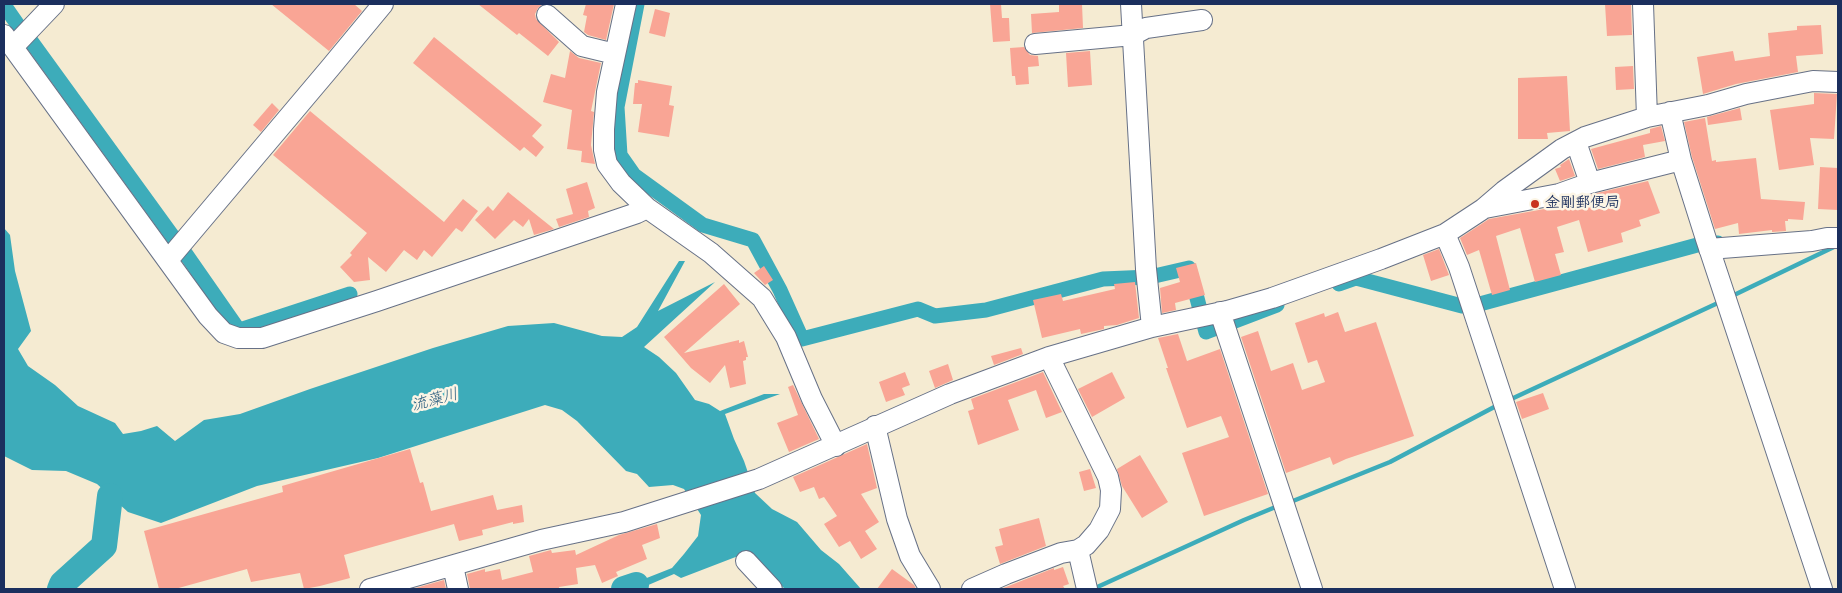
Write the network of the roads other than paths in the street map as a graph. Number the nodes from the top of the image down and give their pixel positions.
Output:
1 (54, 4) edge
2 (383, 4) edge
3 (626, 4) edge
4 (1131, 4) edge
5 (1643, 4) edge
6 (547, 15) dead end
7 (1202, 20) dead end
8 (1133, 35) junction
9 (8, 41) edge
10 (1035, 44) dead end
11 (615, 54) junction
12 (1838, 82) edge
13 (1670, 112) junction
14 (1647, 117) junction
15 (1576, 142) junction
16 (1681, 160) junction
17 (1590, 183) junction
18 (647, 208) junction
19 (1485, 208) junction
20 (1444, 234) junction
21 (1838, 238) edge
22 (1708, 245) junction
23 (168, 260) junction
24 (1217, 312) junction
25 (1152, 328) junction
26 (1049, 357) junction
27 (875, 426) junction
28 (836, 446) junction
29 (1078, 550) junction
30 (746, 561) dead end
31 (453, 566) junction
32 (1086, 587) edge
33 (370, 589) edge
34 (458, 589) edge
35 (772, 589) edge
36 (930, 589) edge
37 (972, 589) edge
38 (1312, 589) edge
39 (1565, 589) edge
40 (1822, 589) edge

1 - 9 street
2 - 23 street
3 - 11 street
4 - 8 street
5 - 14 street
6 - 11 street
7 - 8 street
8 - 10 street
8 - 25 street
9 - 23 street
11 - 18 street
12 - 13 street
13 - 14 street
13 - 16 street
14 - 15 street
15 - 17 street
15 - 19 street
16 - 17 street
16 - 22 street
17 - 19 street
18 - 23 street
18 - 28 street
19 - 20 street
20 - 24 street
20 - 39 street
21 - 22 street
22 - 40 street
24 - 25 street
24 - 38 street
25 - 26 street
26 - 27 street
26 - 29 street
27 - 28 street
27 - 36 street
28 - 31 street
29 - 32 street
29 - 37 street
30 - 35 street
31 - 33 street
31 - 34 street

